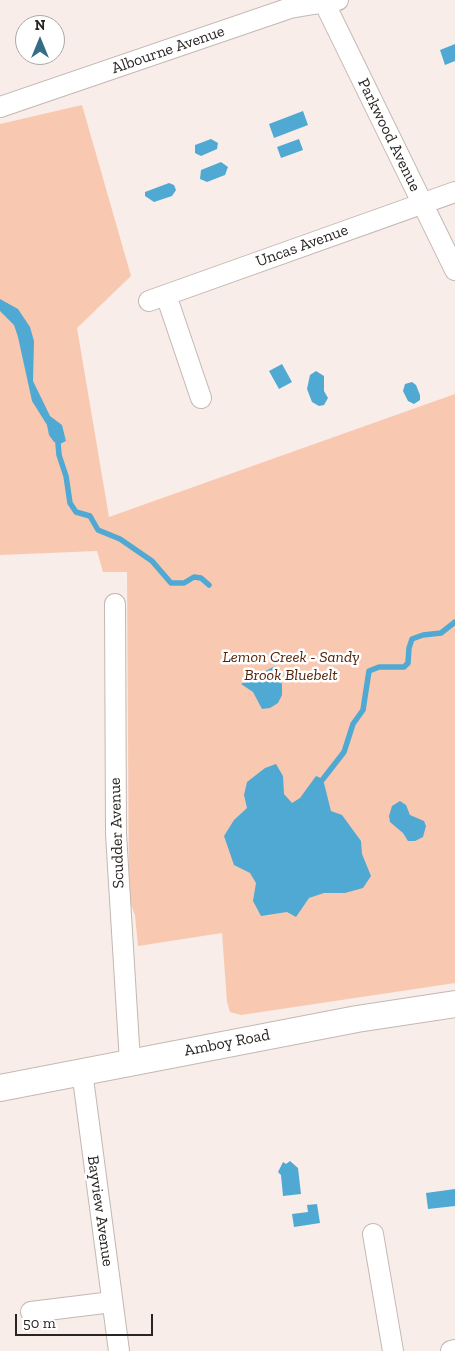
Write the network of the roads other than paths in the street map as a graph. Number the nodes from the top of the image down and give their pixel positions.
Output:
1 (328, 1) edge
2 (0, 107) edge
3 (455, 192) edge
4 (422, 203) junction
5 (455, 270) edge
6 (201, 398) dead end
7 (115, 604) dead end
8 (455, 1004) edge
9 (130, 1062) junction
10 (82, 1071) junction
11 (0, 1088) edge
12 (373, 1234) dead end
13 (112, 1302) junction
14 (31, 1312) dead end
15 (119, 1351) edge
16 (393, 1351) edge

1 - 2 street, Albourne Avenue
1 - 4 street, Parkwood Avenue
3 - 4 street, Uncas Avenue
4 - 5 street, Parkwood Avenue
4 - 6 street, Uncas Avenue
7 - 9 street, Scudder Avenue
8 - 9 main road, Amboy Road
9 - 10 main road, Amboy Road
10 - 11 main road, Amboy Road
10 - 13 street, Bayview Avenue
12 - 16 street
13 - 14 street
13 - 15 street, Bayview Avenue

